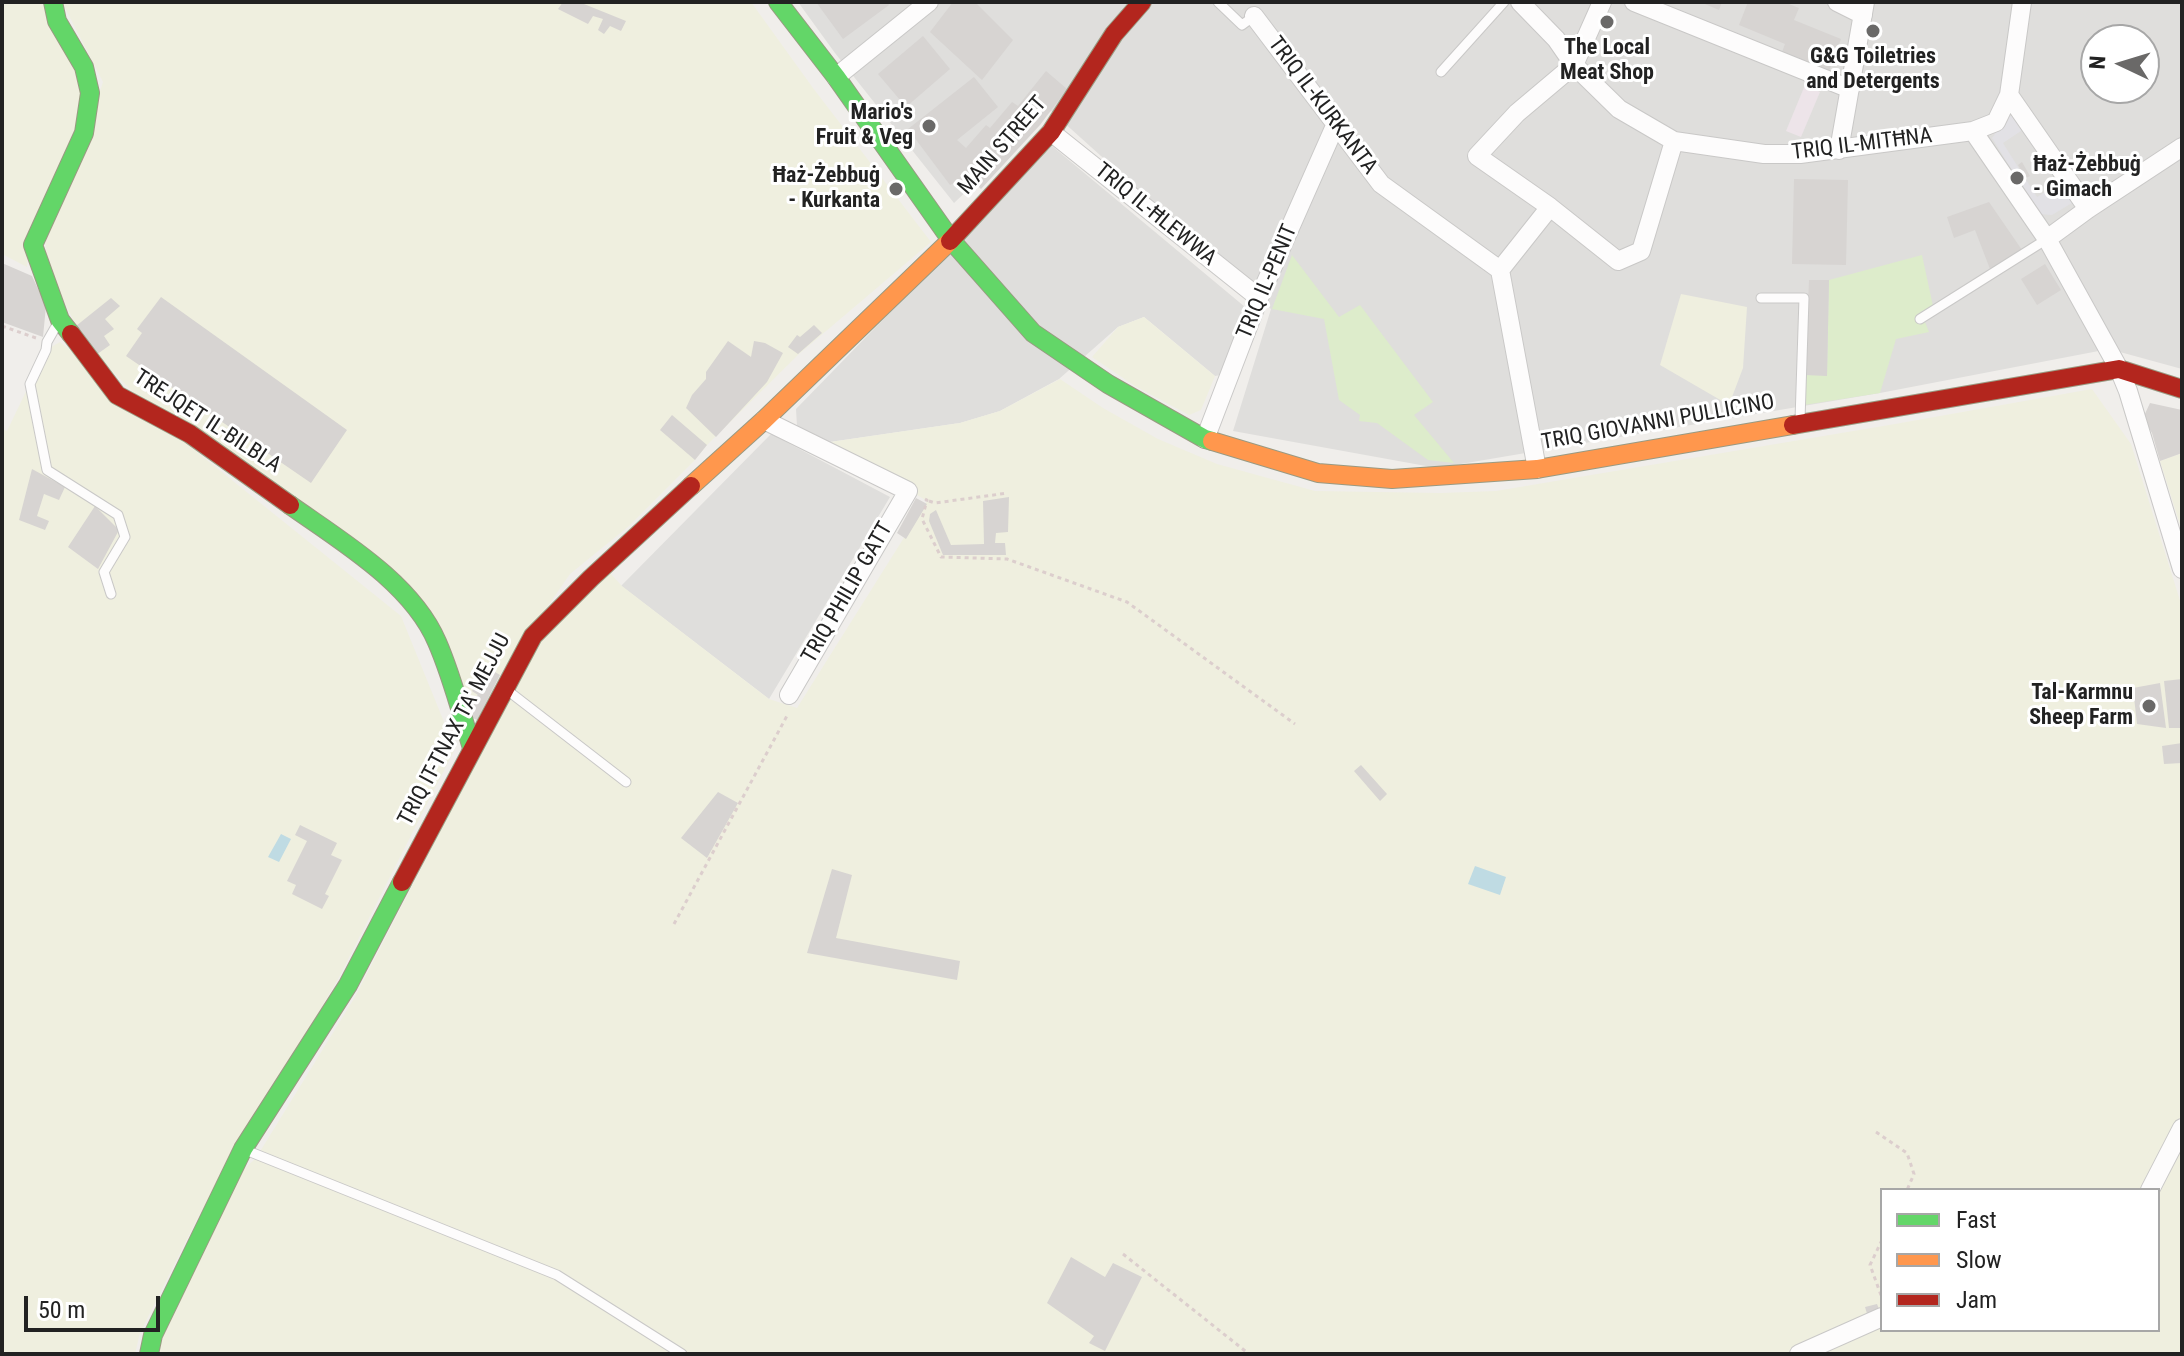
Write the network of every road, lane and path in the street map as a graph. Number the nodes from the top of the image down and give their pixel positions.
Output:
1 (53, 2) edge
2 (778, 2) edge
3 (929, 2) edge
4 (1142, 2) edge
5 (1218, 2) edge
6 (1504, 2) edge
7 (1520, 2) edge
8 (1602, 2) edge
9 (1634, 2) edge
10 (1837, 2) edge
11 (2022, 2) edge
12 (1864, 8) edge
13 (1254, 16) joint
14 (1574, 65) junction
15 (1441, 72) dead end
16 (836, 77) junction
17 (1850, 89) junction
18 (2009, 95) junction
19 (1335, 126) junction
20 (1973, 131) junction
21 (1051, 132) junction
22 (1674, 141) junction
23 (2182, 147) edge
24 (1839, 150) junction
25 (1550, 207) junction
26 (2088, 209) junction
27 (2047, 239) junction
28 (951, 240) junction
29 (1500, 270) junction
30 (1259, 298) junction
31 (1761, 298) dead end
32 (1920, 319) dead end
33 (60, 320) junction
34 (2, 326) edge
35 (47, 342) junction
36 (2119, 369) junction
37 (2182, 389) edge
38 (764, 420) junction
39 (1800, 423) junction
40 (1205, 439) junction
41 (1537, 469) junction
42 (908, 491) junction
43 (1008, 493) dead end
44 (927, 500) junction
45 (2182, 569) edge
46 (111, 594) dead end
47 (504, 687) junction
48 (789, 695) joint
49 (1295, 724) dead end
50 (472, 748) junction
51 (626, 782) dead end
52 (674, 924) dead end
53 (2182, 1128) edge
54 (1876, 1132) dead end
55 (243, 1149) junction
56 (1908, 1188) edge
57 (2151, 1188) edge
58 (1880, 1244) edge
59 (1123, 1254) dead end
60 (1880, 1292) edge
61 (1880, 1318) edge
62 (149, 1354) edge
63 (682, 1354) edge
64 (1249, 1354) edge
65 (1799, 1354) edge

1 - 33 street, TREJQET IL-BILBLA
2 - 16 street, TRIQ GIOVANNI PULLICINO
3 - 16 street
4 - 21 street, MAIN STREET
5 - 13 lane, TRIQ IL-KURKANTA
6 - 15 lane
7 - 14 street, TRIQ IL-MITĦNA
8 - 14 street
9 - 17 street
10 - 12 street
11 - 18 street
12 - 17 street
13 - 19 street, TRIQ IL-KURKANTA
14 - 22 street, TRIQ IL-MITĦNA
14 - 25 street
16 - 28 street, TRIQ GIOVANNI PULLICINO
17 - 24 street
18 - 20 street, TRIQ IL-MITĦNA
18 - 26 street
19 - 29 street, TRIQ IL-KURKANTA
19 - 30 street, TRIQ IL-PENIT
20 - 24 street, TRIQ IL-MITĦNA
20 - 27 street
21 - 28 street, MAIN STREET
21 - 30 street, TRIQ IL-ĦLEWWA
22 - 24 street, TRIQ IL-MITĦNA
22 - 25 street
23 - 26 street
25 - 29 street
26 - 27 street
27 - 32 lane
27 - 36 street
28 - 38 street, TRIQ IT-TNAX TA' MEJJU
28 - 40 street, TRIQ GIOVANNI PULLICINO
29 - 41 street
30 - 40 street, TRIQ IL-PENIT
31 - 39 lane
33 - 35 lane
33 - 50 street, TREJQET IL-BILBLA
34 - 35 path
35 - 46 lane
36 - 37 street
36 - 39 street, TRIQ GIOVANNI PULLICINO
36 - 45 street
38 - 42 street
38 - 47 street, TRIQ IT-TNAX TA' MEJJU
39 - 41 street, TRIQ GIOVANNI PULLICINO
40 - 41 street, TRIQ GIOVANNI PULLICINO
42 - 44 path
42 - 48 street, TRIQ PHILIP GATT
43 - 44 path
44 - 49 path
47 - 50 street, TRIQ IT-TNAX TA' MEJJU
47 - 51 lane
48 - 52 path
50 - 55 street, TRIQ IT-TNAX TA' MEJJU
53 - 57 street
54 - 56 path
55 - 62 street, TRIQ IT-TNAX TA' MEJJU
55 - 63 lane
58 - 60 path
59 - 64 path
61 - 65 street

